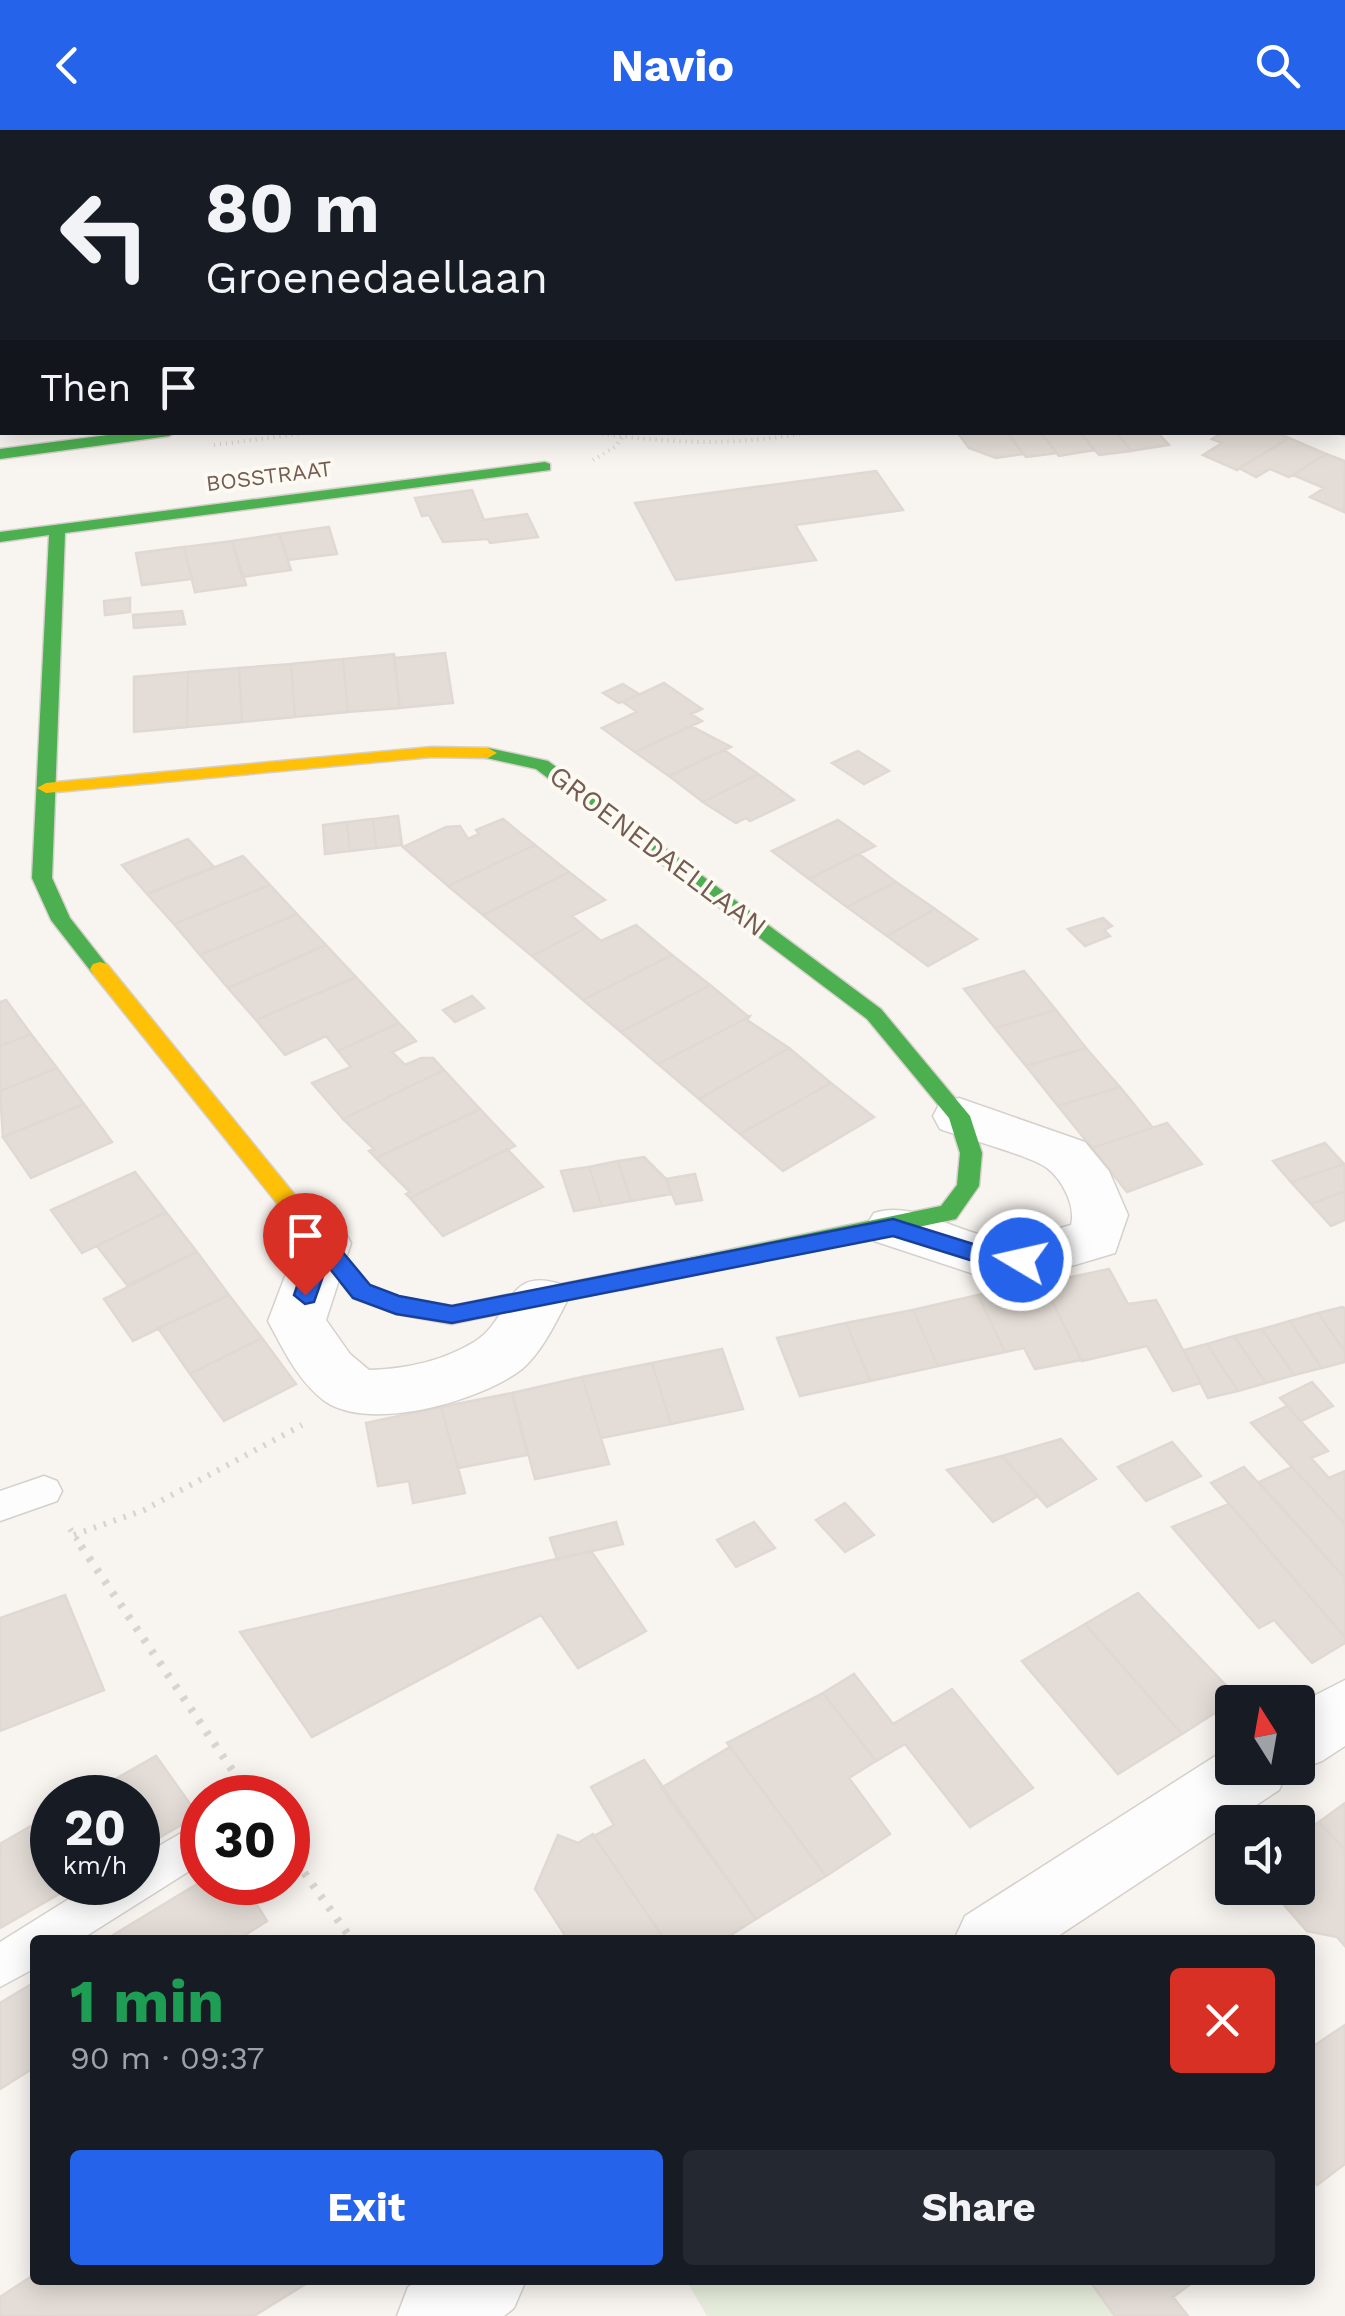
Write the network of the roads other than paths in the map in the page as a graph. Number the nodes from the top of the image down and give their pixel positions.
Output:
1 (146, 435) edge
2 (0, 454) edge
3 (545, 467) dead end
4 (57, 528) junction
5 (0, 537) edge
6 (46, 788) junction
7 (959, 1116) junction
8 (893, 1227) junction
9 (323, 1244) junction
10 (540, 1299) junction
11 (44, 1491) road end
12 (0, 1506) edge
13 (1345, 1710) edge
14 (1315, 1729) edge
15 (1229, 1785) edge
16 (99, 1905) edge
17 (50, 1935) edge
18 (998, 1935) edge
19 (30, 1947) edge
20 (0, 1966) edge
21 (479, 2285) edge
22 (437, 2316) edge

1 - 2 street
3 - 4 street, BOSSTRAAT
4 - 5 street, BOSSTRAAT
4 - 6 street, GROENEDAELLAAN
6 - 7 street, GROENEDAELLAAN
6 - 9 street, GROENEDAELLAAN
7 - 8 street, GROENEDAELLAAN
7 - 8 street, GROENEDAELLAAN
8 - 10 street, GROENEDAELLAAN
9 - 10 street, GROENEDAELLAAN
9 - 10 street
11 - 12 lane
13 - 14 street
15 - 18 street
16 - 17 lane
19 - 20 lane
21 - 22 street

